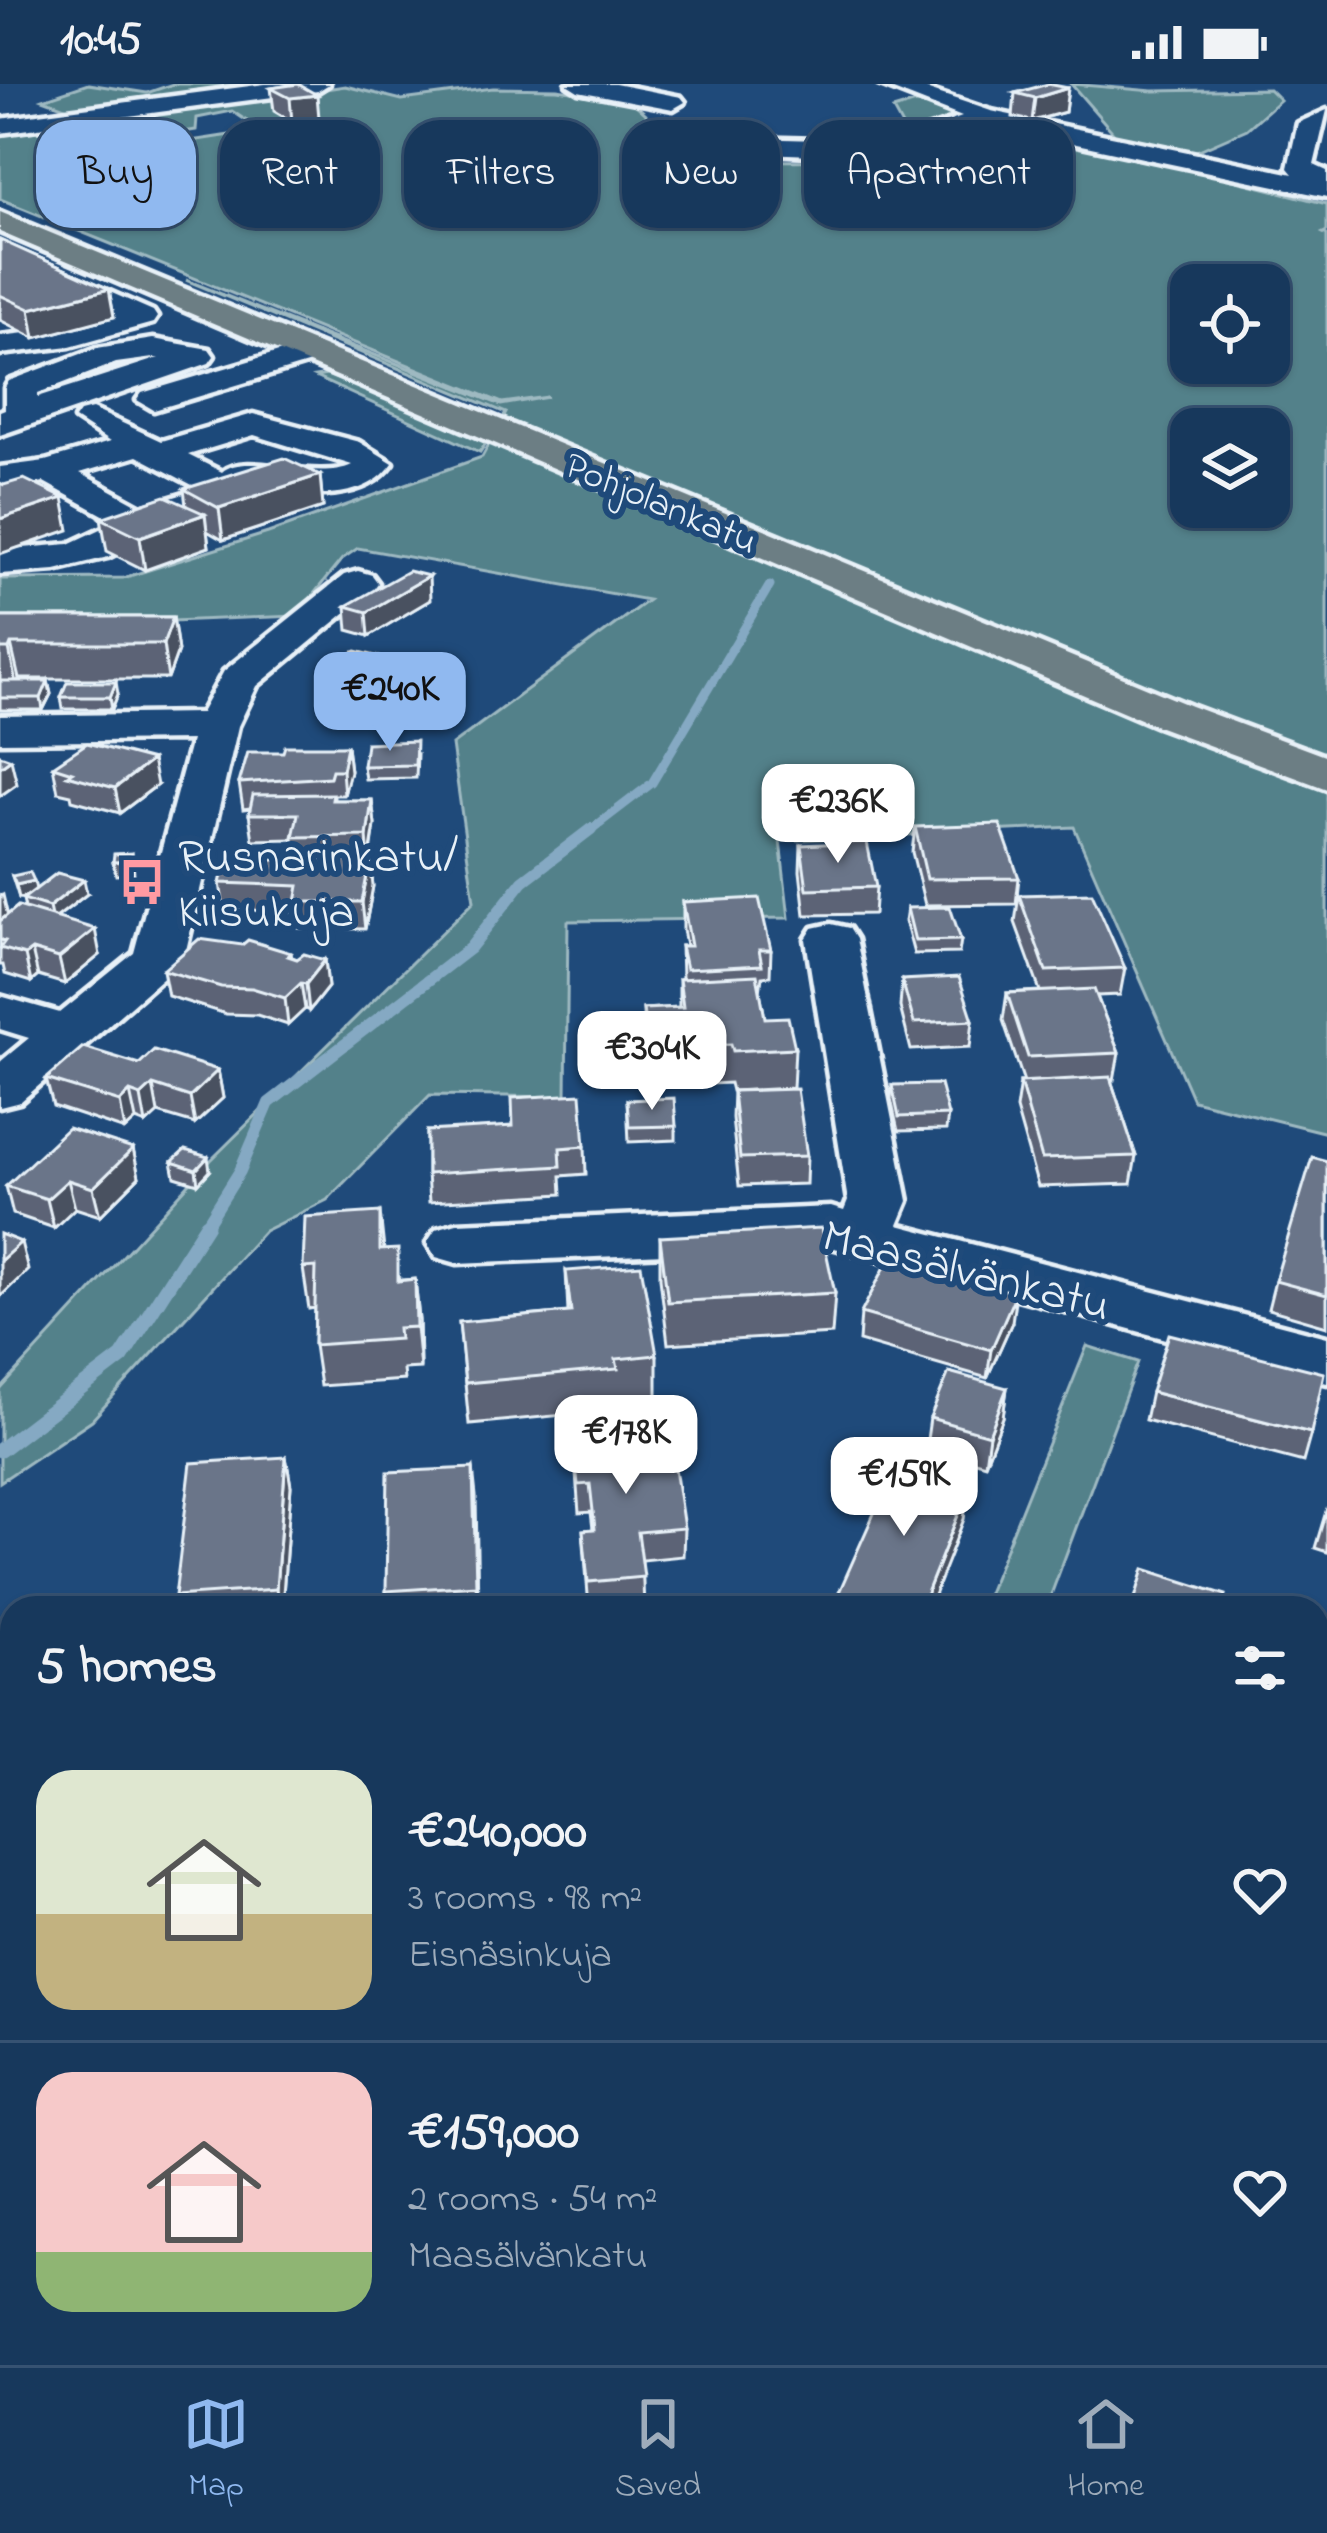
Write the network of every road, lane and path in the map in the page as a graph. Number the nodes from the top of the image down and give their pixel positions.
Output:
1 (890, 84) edge
2 (311, 85) edge
3 (582, 85) edge
4 (672, 92) edge
5 (0, 105) edge
6 (985, 117) junction
7 (1327, 117) edge
8 (10, 125) edge
9 (1327, 185) edge
10 (0, 220) edge
11 (0, 253) edge
12 (0, 345) edge
13 (309, 353) junction
14 (92, 419) junction
15 (0, 446) edge
16 (161, 455) junction
17 (49, 471) junction
18 (0, 478) edge
19 (139, 520) junction
20 (0, 562) edge
21 (358, 583) dead end
22 (216, 726) junction
23 (0, 729) edge
24 (1327, 774) edge
25 (830, 939) dead end
26 (0, 1012) edge
27 (68, 1033) junction
28 (0, 1090) edge
29 (864, 1236) junction
30 (457, 1243) dead end
31 (1327, 1360) edge

1 - 6 street
2 - 8 street
3 - 4 street
4 - 6 street
5 - 8 street
6 - 9 street
7 - 9 street
10 - 13 main road, Pohjolankatu
11 - 12 street
13 - 14 street
13 - 24 main road, Pohjolankatu
14 - 15 street
14 - 16 street
16 - 17 street
16 - 19 street
17 - 18 street
17 - 19 street
19 - 20 street
21 - 22 street
22 - 23 street
22 - 27 street
25 - 29 street
26 - 27 street
27 - 28 street
29 - 30 street, Maasälvänkatu
29 - 31 street, Maasälvänkatu

